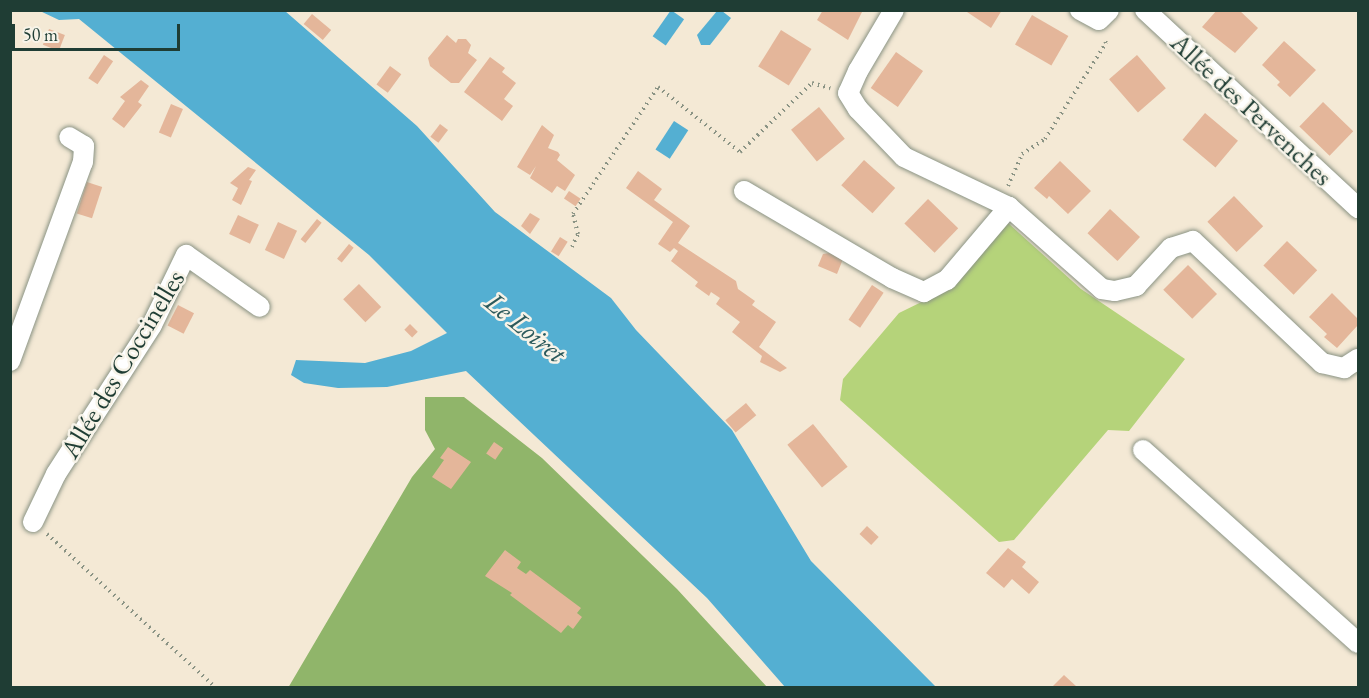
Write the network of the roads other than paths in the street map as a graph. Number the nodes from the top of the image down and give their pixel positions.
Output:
1 (894, 10) edge
2 (1080, 10) edge
3 (1145, 10) edge
4 (1104, 15) edge
5 (69, 137) dead end
6 (744, 191) dead end
7 (1004, 205) junction
8 (1359, 208) edge
9 (260, 307) dead end
10 (1359, 359) edge
11 (10, 361) edge
12 (1143, 450) dead end
13 (33, 522) road end
14 (1359, 643) edge

1 - 7 street
2 - 4 street
3 - 8 street, Allée des Pervenches
5 - 11 street
6 - 7 street
7 - 10 street
9 - 13 street, Allée des Coccinelles
12 - 14 street

